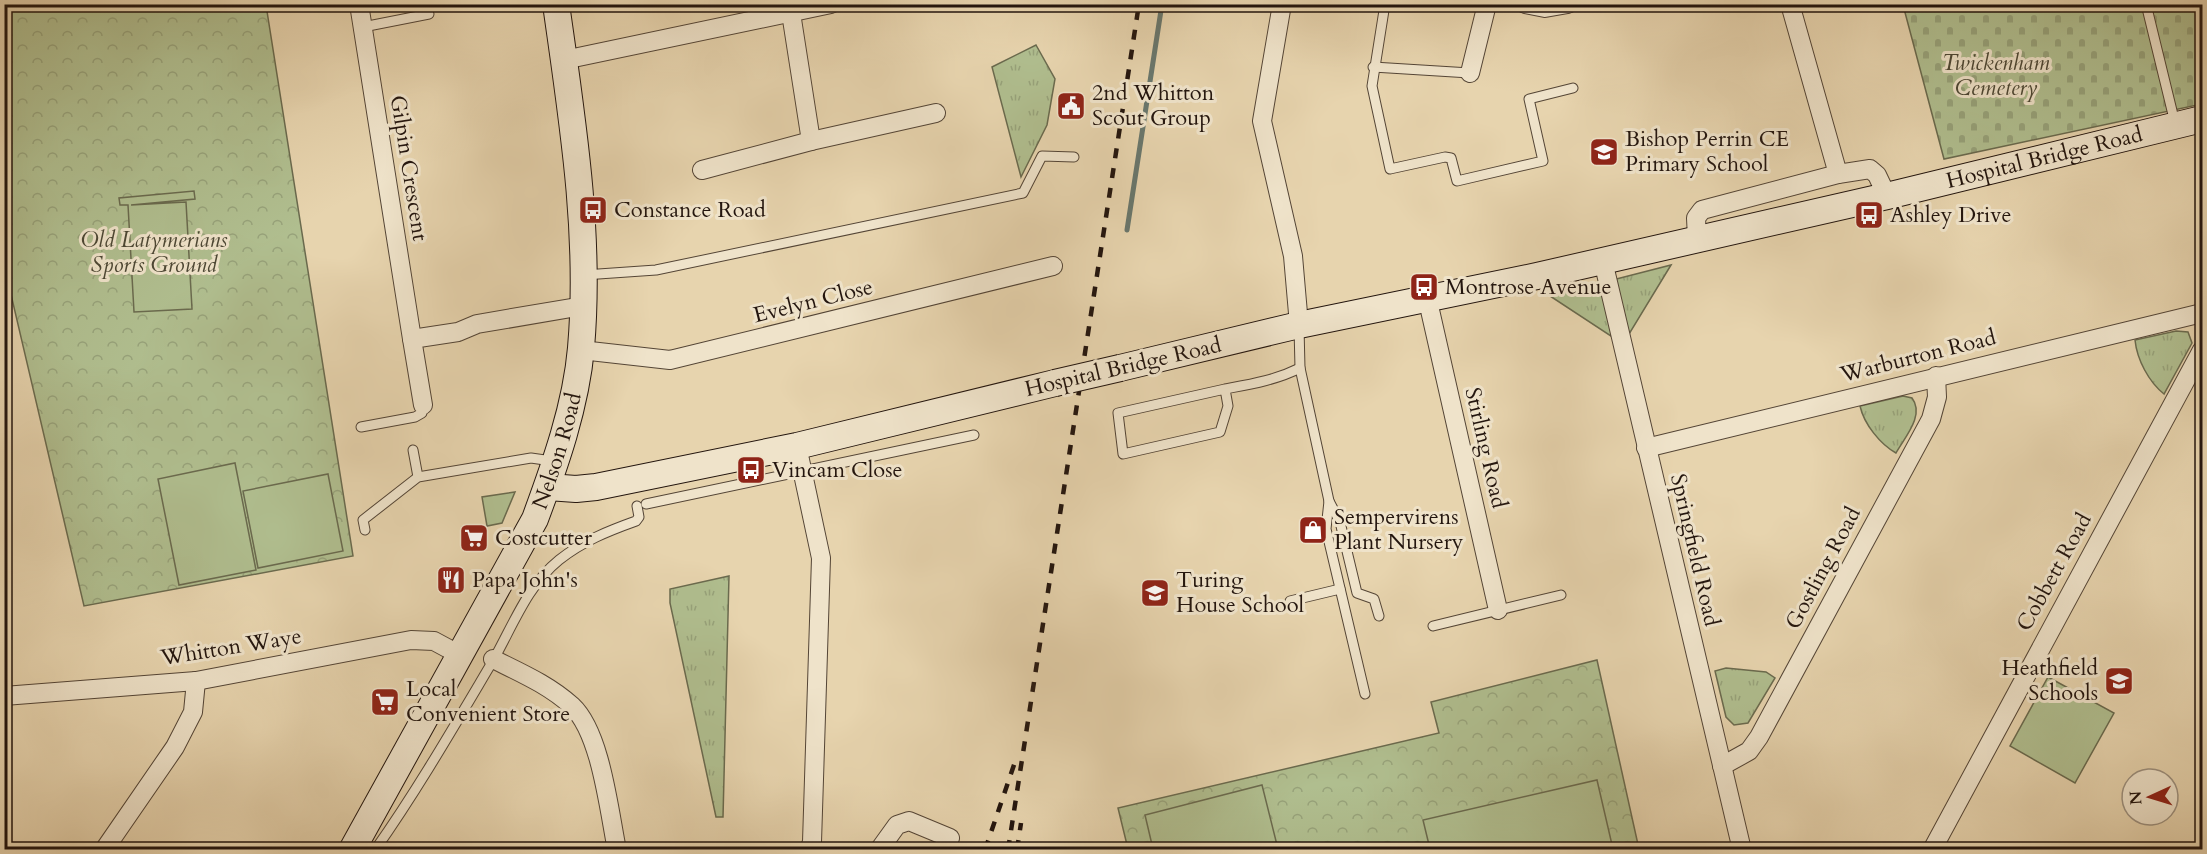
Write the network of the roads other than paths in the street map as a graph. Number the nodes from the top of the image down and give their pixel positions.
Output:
1 (359, 4) edge
2 (556, 4) edge
3 (831, 4) edge
4 (1282, 4) edge
5 (1385, 4) edge
6 (1487, 4) edge
7 (1525, 4) edge
8 (1568, 4) edge
9 (1790, 4) edge
10 (2146, 4) edge
11 (791, 13) junction
12 (429, 14) dead end
13 (363, 27) junction
14 (564, 60) junction
15 (1373, 67) junction
16 (1470, 73) joint
17 (1573, 87) dead end
18 (936, 113) dead end
19 (2202, 119) edge
20 (2176, 125) junction
21 (811, 141) junction
22 (1074, 157) dead end
23 (702, 170) dead end
24 (1838, 174) junction
25 (1887, 196) junction
26 (1697, 238) junction
27 (1603, 261) junction
28 (1053, 266) dead end
29 (584, 275) junction
30 (1427, 297) junction
31 (583, 306) junction
32 (2202, 313) edge
33 (1299, 325) junction
34 (412, 339) junction
35 (581, 350) junction
36 (2202, 350) edge
37 (1300, 368) junction
38 (1936, 376) junction
39 (1225, 389) junction
40 (423, 405) joint
41 (361, 427) dead end
42 (974, 435) dead end
43 (797, 446) junction
44 (1646, 448) junction
45 (413, 450) dead end
46 (555, 462) junction
47 (803, 471) junction
48 (418, 477) junction
49 (548, 486) junction
50 (1329, 501) junction
51 (365, 530) dead end
52 (1340, 590) junction
53 (1561, 595) dead end
54 (1290, 602) dead end
55 (1498, 610) junction
56 (1379, 616) dead end
57 (1433, 626) dead end
58 (460, 656) junction
59 (493, 659) junction
60 (196, 681) junction
61 (1365, 694) dead end
62 (4, 696) edge
63 (425, 747) junction
64 (1722, 766) junction
65 (950, 838) dead end
66 (813, 847) edge
67 (104, 849) edge
68 (352, 849) edge
69 (375, 849) edge
70 (617, 849) edge
71 (879, 849) edge
72 (1742, 849) edge
73 (1932, 849) edge

1 - 13 street, Gilpin Crescent
2 - 14 main road, Nelson Road
3 - 11 street
4 - 33 street
5 - 15 lane
6 - 16 street
7 - 8 street
9 - 24 street
10 - 20 lane
11 - 14 street
11 - 21 street
12 - 13 lane
13 - 34 street, Gilpin Crescent
14 - 29 main road, Nelson Road
15 - 16 lane
15 - 17 lane
18 - 21 street
19 - 20 main road, Hospital Bridge Road
20 - 25 main road, Hospital Bridge Road
21 - 23 street
22 - 29 lane
24 - 25 street
24 - 26 street
25 - 26 main road, Hospital Bridge Road
26 - 27 main road, Hospital Bridge Road
27 - 30 main road, Hospital Bridge Road
27 - 44 street, Springfield Road
28 - 35 street, Evelyn Close
29 - 31 main road, Nelson Road
30 - 33 main road, Hospital Bridge Road
30 - 55 street, Stirling Road
31 - 34 street
31 - 35 main road, Nelson Road
32 - 38 street, Warburton Road
33 - 37 lane
33 - 43 main road, Hospital Bridge Road, bridge
34 - 40 street, Gilpin Crescent
35 - 46 main road, Nelson Road
36 - 73 street, Cobbett Road
37 - 39 lane
37 - 50 lane
38 - 44 street, Warburton Road
38 - 64 street, Gostling Road
39 - 39 lane
40 - 41 lane
42 - 47 lane
43 - 47 street
43 - 49 main road, Hospital Bridge Road
44 - 64 street, Springfield Road
45 - 48 lane
46 - 48 lane
46 - 49 main road, Nelson Road
47 - 59 lane
47 - 66 street
48 - 51 lane
49 - 58 main road, Nelson Road
50 - 52 lane
50 - 56 lane
52 - 54 lane
52 - 61 lane
53 - 55 lane
55 - 57 lane
58 - 60 street, Whitton Waye
58 - 63 main road, Nelson Road
59 - 63 lane
59 - 70 street
60 - 62 street, Whitton Waye
60 - 67 street
63 - 68 main road, Nelson Road
63 - 69 lane
64 - 72 street, Springfield Road
65 - 71 street

